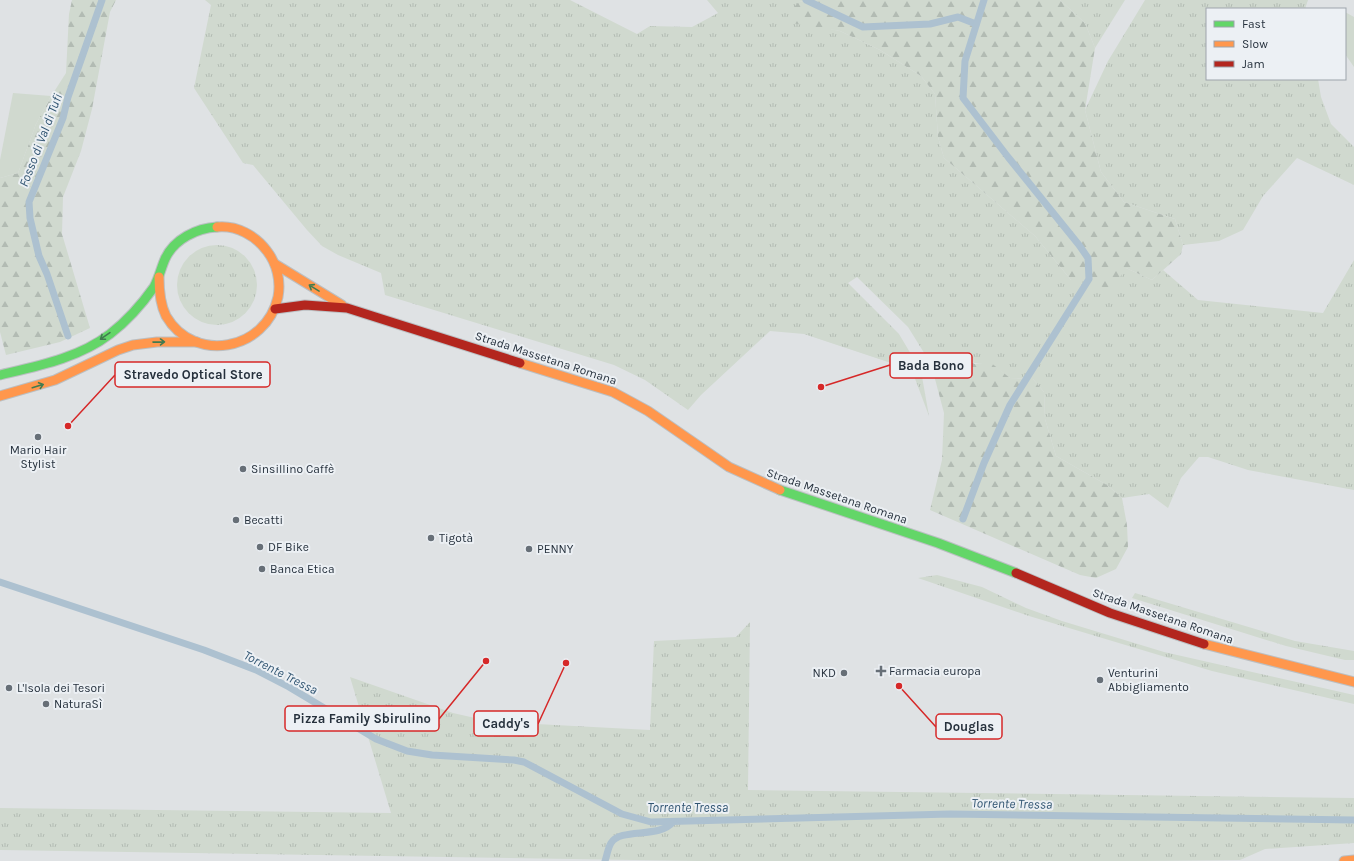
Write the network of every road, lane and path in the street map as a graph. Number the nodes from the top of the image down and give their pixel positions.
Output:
1 (275, 264) junction
2 (159, 277) junction
3 (347, 308) junction
4 (275, 309) junction
5 (197, 342) junction
6 (0, 375) edge
7 (0, 396) edge
8 (1354, 675) edge
9 (1333, 678) junction
10 (1354, 682) edge
11 (1354, 860) edge
12 (1344, 861) edge

1 - 2 main road, Strada Massetana Romana
3 -> 1 main road, Strada Massetana Romana
1 - 4 main road, Strada Massetana Romana
2 - 5 main road, Strada Massetana Romana
2 -> 6 main road, Strada Massetana Romana
3 - 4 main road, Strada Massetana Romana
3 - 9 main road, Strada Massetana Romana
4 - 5 main road, Strada Massetana Romana
7 -> 5 main road, Strada Massetana Romana
8 - 9 main road, Strada Massetana Romana
9 - 10 main road, Strada Massetana Romana
11 - 12 main road

